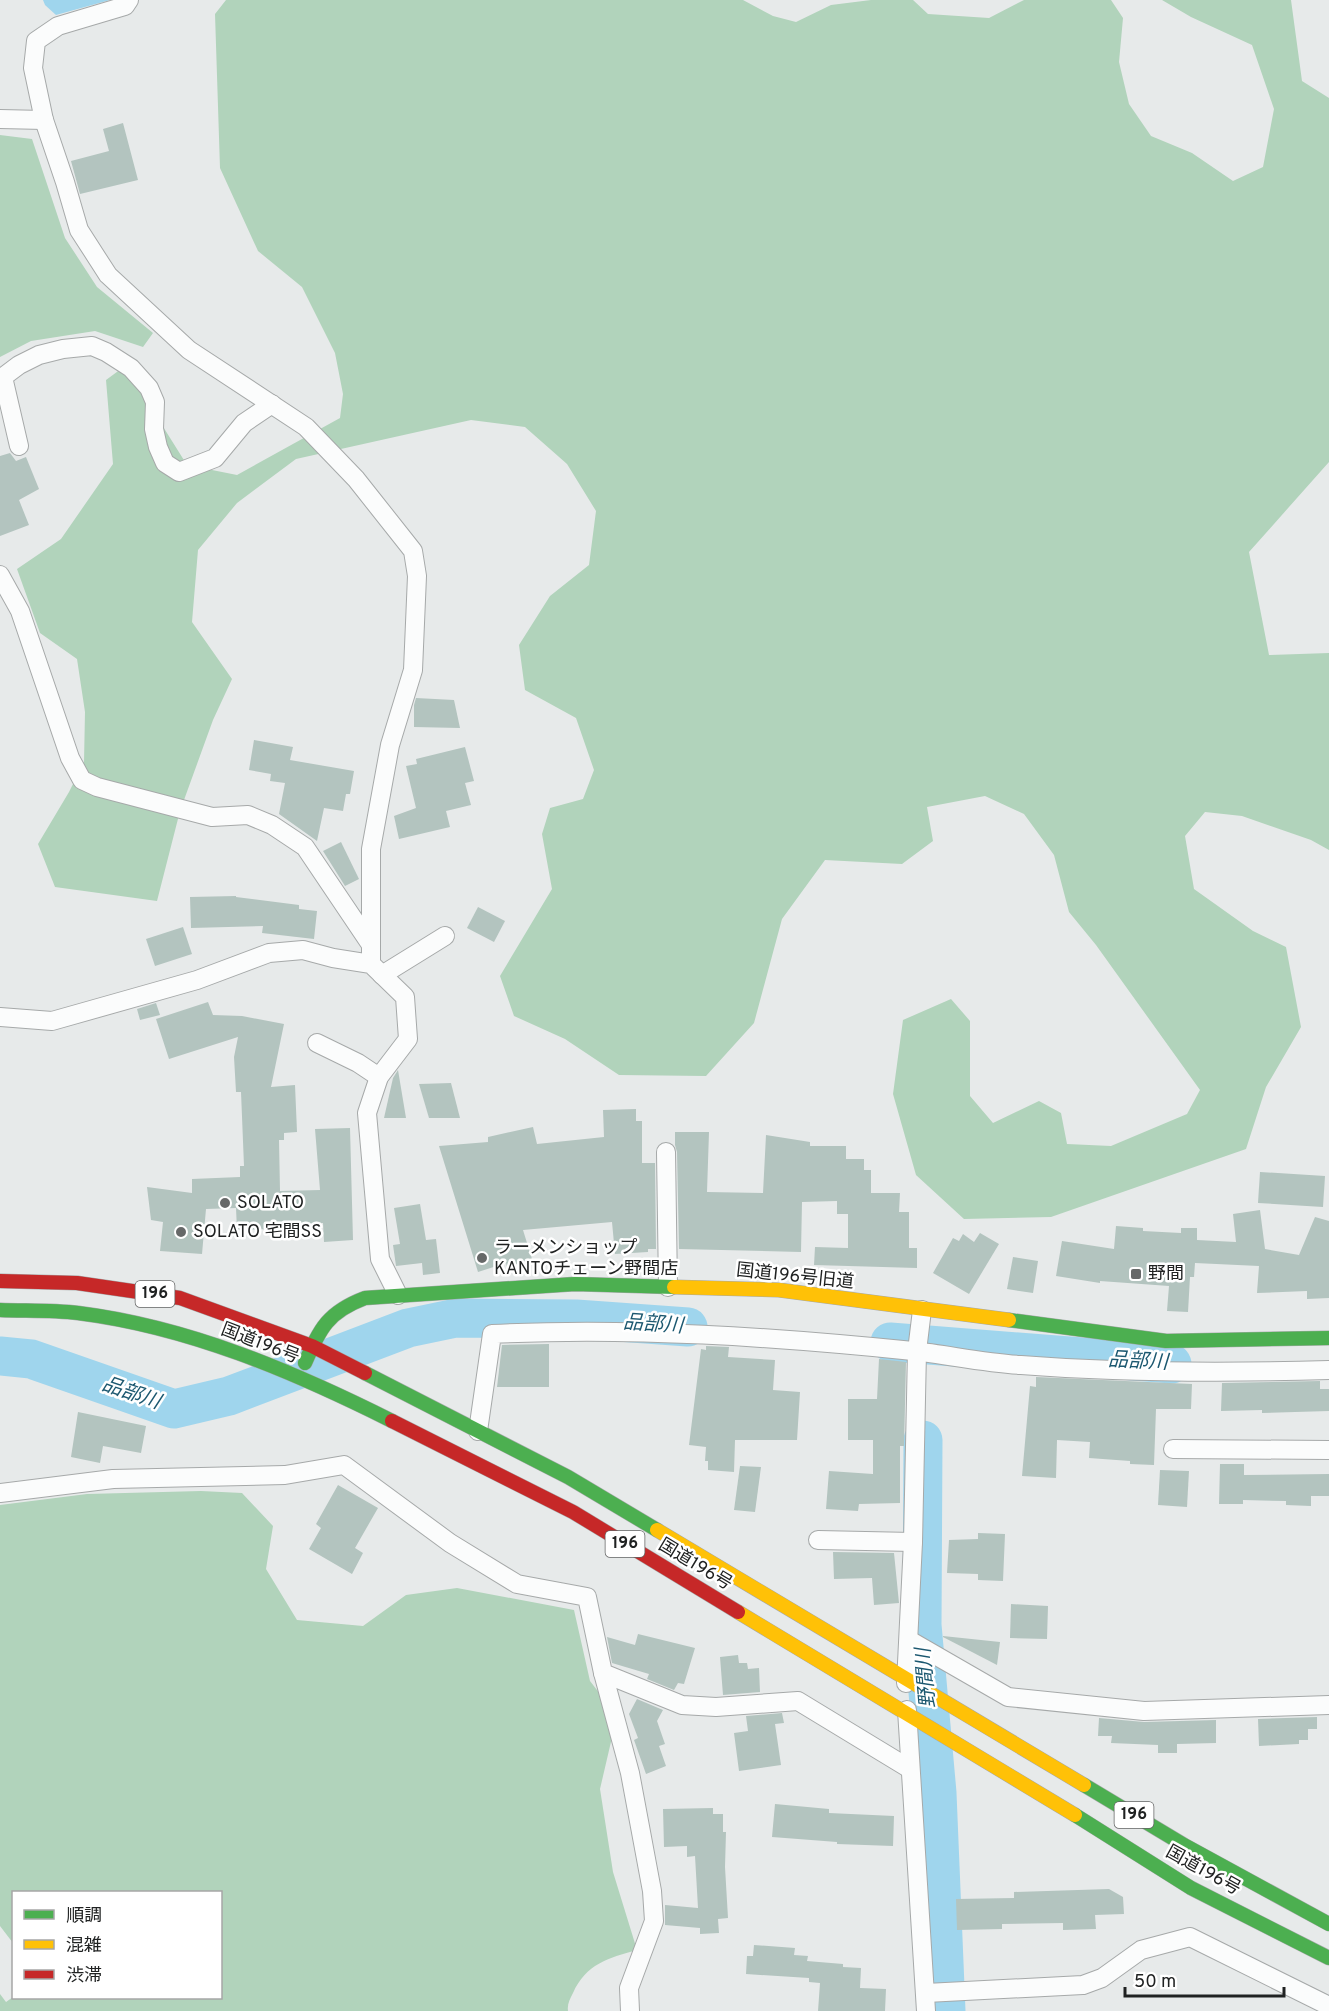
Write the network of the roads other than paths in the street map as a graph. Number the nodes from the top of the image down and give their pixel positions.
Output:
1 (129, 0) edge
2 (0, 119) edge
3 (44, 120) junction
4 (272, 404) junction
5 (20, 446) dead end
6 (0, 575) edge
7 (445, 936) dead end
8 (371, 945) junction
9 (376, 969) junction
10 (0, 1017) edge
11 (317, 1043) dead end
12 (379, 1077) junction
13 (666, 1152) dead end
14 (0, 1281) edge
15 (668, 1287) junction
16 (399, 1295) junction
17 (0, 1310) edge
18 (922, 1310) junction
19 (1329, 1338) edge
20 (310, 1342) junction
21 (918, 1351) junction
22 (1329, 1370) edge
23 (299, 1378) junction
24 (478, 1431) junction
25 (1173, 1449) dead end
26 (1329, 1450) edge
27 (0, 1493) edge
28 (818, 1540) dead end
29 (913, 1542) junction
30 (909, 1640) junction
31 (603, 1673) junction
32 (909, 1679) junction
33 (1329, 1705) edge
34 (911, 1717) junction
35 (910, 1769) junction
36 (1329, 1924) edge
37 (1329, 1958) edge
38 (926, 2002) edge
39 (1329, 2006) edge
40 (630, 2011) edge

1 - 3 street
2 - 3 street
3 - 4 street
4 - 5 street
4 - 8 street
6 - 8 street
7 - 9 street
8 - 9 street
9 - 10 street
9 - 12 street
11 - 12 street
12 - 16 street
13 - 15 street
14 - 20 main road, 国道196号 / 196
15 - 16 main road, 国道196号旧道
15 - 18 main road, 国道196号旧道
16 - 20 main road, 国道196号旧道
17 - 23 main road, 国道196号 / 196
18 - 19 main road, 国道196号旧道
18 - 21 street
20 - 23 main road, 国道196号旧道
20 - 24 main road, 国道196号 / 196
21 - 22 street
21 - 24 street
21 - 29 street
23 - 34 main road, 国道196号 / 196
24 - 32 main road, 国道196号 / 196
25 - 26 street
27 - 31 street
28 - 29 street
29 - 30 street
30 - 32 street
30 - 33 street
31 - 35 street
31 - 40 street
32 - 34 street
32 - 36 main road, 国道196号 / 196
34 - 35 street
34 - 37 main road, 国道196号 / 196
35 - 38 street
38 - 39 street

